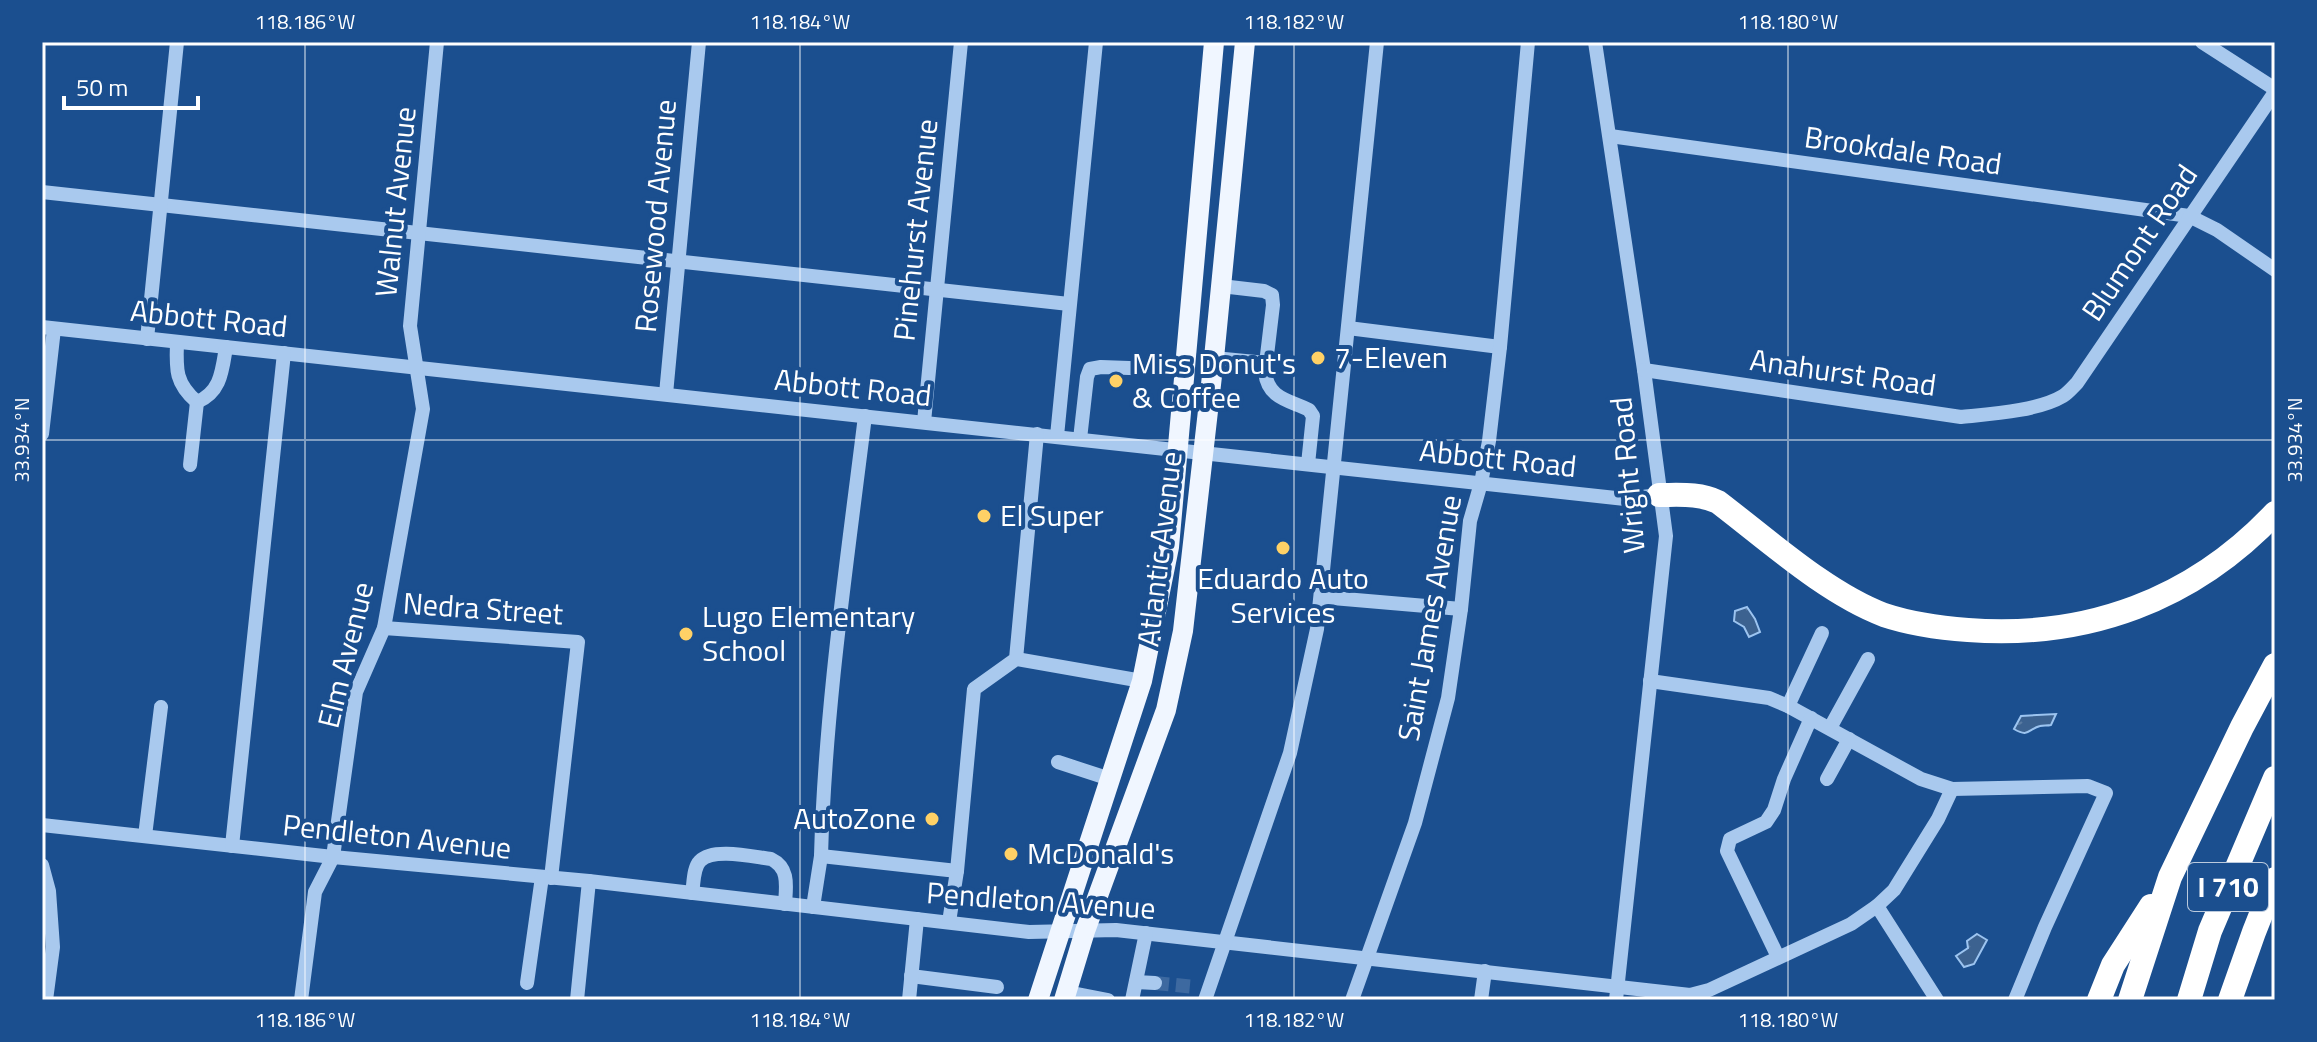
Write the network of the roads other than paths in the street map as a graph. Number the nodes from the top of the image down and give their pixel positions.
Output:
1 (177, 42) edge
2 (437, 42) edge
3 (699, 42) edge
4 (961, 42) edge
5 (1096, 42) edge
6 (1214, 42) edge
7 (1245, 42) edge
8 (1377, 42) edge
9 (1528, 42) edge
10 (1539, 42) edge
11 (1595, 42) edge
12 (2202, 42) edge
13 (1526, 79) junction
14 (2275, 90) edge
15 (1610, 136) junction
16 (42, 192) edge
17 (161, 205) junction
18 (2189, 216) junction
19 (419, 232) junction
20 (677, 262) junction
21 (2275, 270) edge
22 (1221, 286) junction
23 (936, 291) junction
24 (1069, 304) junction
25 (48, 328) edge
26 (1348, 328) junction
27 (147, 339) junction
28 (177, 342) junction
29 (226, 347) junction
30 (1500, 347) junction
31 (284, 353) junction
32 (1214, 358) junction
33 (1266, 363) junction
34 (415, 368) junction
35 (1185, 370) junction
36 (1644, 370) junction
37 (666, 394) junction
38 (197, 402) junction
39 (2034, 406) joint
40 (865, 416) junction
41 (924, 422) junction
42 (42, 434) edge
43 (1037, 434) junction
44 (1057, 436) junction
45 (1080, 439) junction
46 (1177, 449) junction
47 (1203, 452) junction
48 (1308, 464) junction
49 (190, 465) dead end
50 (1334, 467) junction
51 (1481, 483) junction
52 (1659, 495) junction
53 (2275, 513) edge
54 (1321, 597) junction
55 (1461, 609) junction
56 (384, 628) junction
57 (1822, 633) dead end
58 (1016, 659) junction
59 (1868, 659) dead end
60 (2275, 665) edge
61 (1142, 681) junction
62 (1650, 681) junction
63 (1788, 706) junction
64 (161, 707) dead end
65 (1811, 718) junction
66 (1830, 728) junction
67 (1849, 739) junction
68 (1058, 762) dead end
69 (2275, 778) edge
70 (1110, 779) junction
71 (1827, 779) dead end
72 (1952, 789) junction
73 (42, 825) edge
74 (145, 836) junction
75 (232, 846) junction
76 (821, 856) junction
77 (333, 857) junction
78 (42, 865) edge
79 (957, 871) junction
80 (546, 877) junction
81 (2170, 877) junction
82 (2275, 879) edge
83 (589, 881) junction
84 (692, 893) junction
85 (785, 904) junction
86 (1877, 906) junction
87 (813, 907) junction
88 (917, 919) junction
89 (949, 922) junction
90 (1085, 931) junction
91 (1061, 932) junction
92 (1146, 933) junction
93 (1225, 942) junction
94 (1778, 957) junction
95 (1366, 958) junction
96 (1485, 971) junction
97 (911, 976) junction
98 (1136, 982) junction
99 (527, 983) dead end
100 (1155, 983) tunnel mouth
101 (997, 987) dead end
102 (1203, 992) edge
103 (1617, 993) edge
104 (1066, 996) edge
105 (1089, 998) edge
106 (46, 1000) edge
107 (301, 1000) edge
108 (577, 1000) edge
109 (909, 1000) edge
110 (1038, 1000) edge
111 (1108, 1000) edge
112 (1132, 1000) edge
113 (1352, 1000) edge
114 (1481, 1000) edge
115 (1937, 1000) edge
116 (2015, 1000) edge
117 (2099, 1000) edge
118 (2130, 1000) edge
119 (2189, 1000) edge
120 (2230, 1000) edge

1 - 17 street
2 - 19 street, Walnut Avenue
3 - 20 street, Rosewood Avenue
4 - 23 street, Pinehurst Avenue
5 - 24 street
6 - 35 main road, Atlantic Avenue
7 - 22 main road, Atlantic Avenue
8 - 26 street
9 - 13 street, Saint James Avenue
10 - 13 street
11 - 15 street, Wright Road
12 - 14 street
13 - 30 street, Saint James Avenue
14 - 18 street, Blumont Road
15 - 18 street, Brookdale Road
15 - 36 street, Wright Road
16 - 17 street
17 - 19 street
17 - 27 street
18 - 21 street
18 - 39 street, Blumont Road
19 - 20 street
19 - 34 street, Walnut Avenue
20 - 23 street
20 - 37 street, Rosewood Avenue
22 - 32 main road, Atlantic Avenue
22 - 33 street
23 - 24 street
23 - 41 street, Pinehurst Avenue
24 - 44 street
25 - 27 street, Abbott Road
25 - 42 street
26 - 30 street
26 - 50 street
27 - 28 street, Abbott Road
28 - 29 street, Abbott Road
28 - 38 street
29 - 31 street, Abbott Road
29 - 38 street
30 - 51 street, Saint James Avenue
31 - 34 street, Abbott Road
31 - 75 street
32 - 33 street
32 - 47 main road, Atlantic Avenue
33 - 48 street
34 - 37 street, Abbott Road
34 - 56 street, Elm Avenue
35 - 45 street
35 - 46 main road, Atlantic Avenue
36 - 39 street, Anahurst Road
36 - 52 street, Wright Road
37 - 40 street, Abbott Road
38 - 49 street
40 - 41 street, Abbott Road
40 - 76 street
41 - 43 street, Abbott Road
43 - 44 street, Abbott Road
43 - 58 street
44 - 45 street, Abbott Road
45 - 46 street, Abbott Road
46 - 47 street, Abbott Road
46 - 61 main road, Atlantic Avenue
47 - 48 street, Abbott Road
47 - 90 main road, Atlantic Avenue
48 - 50 street, Abbott Road
50 - 51 street, Abbott Road
50 - 54 street
51 - 52 street, Abbott Road
51 - 55 street, Saint James Avenue
52 - 53 highway
52 - 62 street, Wright Road
54 - 55 street
54 - 93 street
55 - 95 street, Saint James Avenue
56 - 77 street, Elm Avenue
56 - 80 street, Nedra Street
57 - 63 street
58 - 61 street
58 - 79 street
59 - 66 street
60 - 81 highway, I 710
61 - 70 main road, Atlantic Avenue
62 - 63 street
62 - 103 street, Wright Road
63 - 65 street
64 - 74 street
65 - 66 street
65 - 94 street
66 - 67 street
67 - 71 street
67 - 72 street
68 - 70 street
69 - 119 highway, I 710
70 - 91 main road, Atlantic Avenue
72 - 86 street, Pendleton Avenue
72 - 116 street
73 - 74 street, Pendleton Avenue
74 - 75 street, Pendleton Avenue
75 - 77 street, Pendleton Avenue
76 - 79 street
76 - 87 street
77 - 80 street, Pendleton Avenue
77 - 107 street, Elm Avenue
78 - 106 street
79 - 89 street
80 - 83 street, Pendleton Avenue
80 - 99 street
81 - 117 highway
81 - 118 highway, I 710
82 - 120 highway
83 - 84 street, Pendleton Avenue
83 - 108 street
84 - 85 street, Pendleton Avenue
84 - 85 street
85 - 87 street, Pendleton Avenue
86 - 94 street, Pendleton Avenue
86 - 115 street
87 - 88 street, Pendleton Avenue
88 - 89 street, Pendleton Avenue
88 - 97 street
89 - 91 street, Pendleton Avenue
90 - 91 street, Pendleton Avenue
90 - 92 street, Pendleton Avenue
90 - 104 main road, Atlantic Avenue
91 - 110 main road, Atlantic Avenue
92 - 93 street, Pendleton Avenue
92 - 98 street
93 - 95 street, Pendleton Avenue
93 - 102 street
94 - 103 street, Pendleton Avenue
95 - 96 street, Pendleton Avenue
95 - 113 street, Saint James Avenue
96 - 103 street, Pendleton Avenue
96 - 114 street
97 - 101 street
97 - 109 street
98 - 100 street
98 - 112 street
104 - 105 street
105 - 111 street

